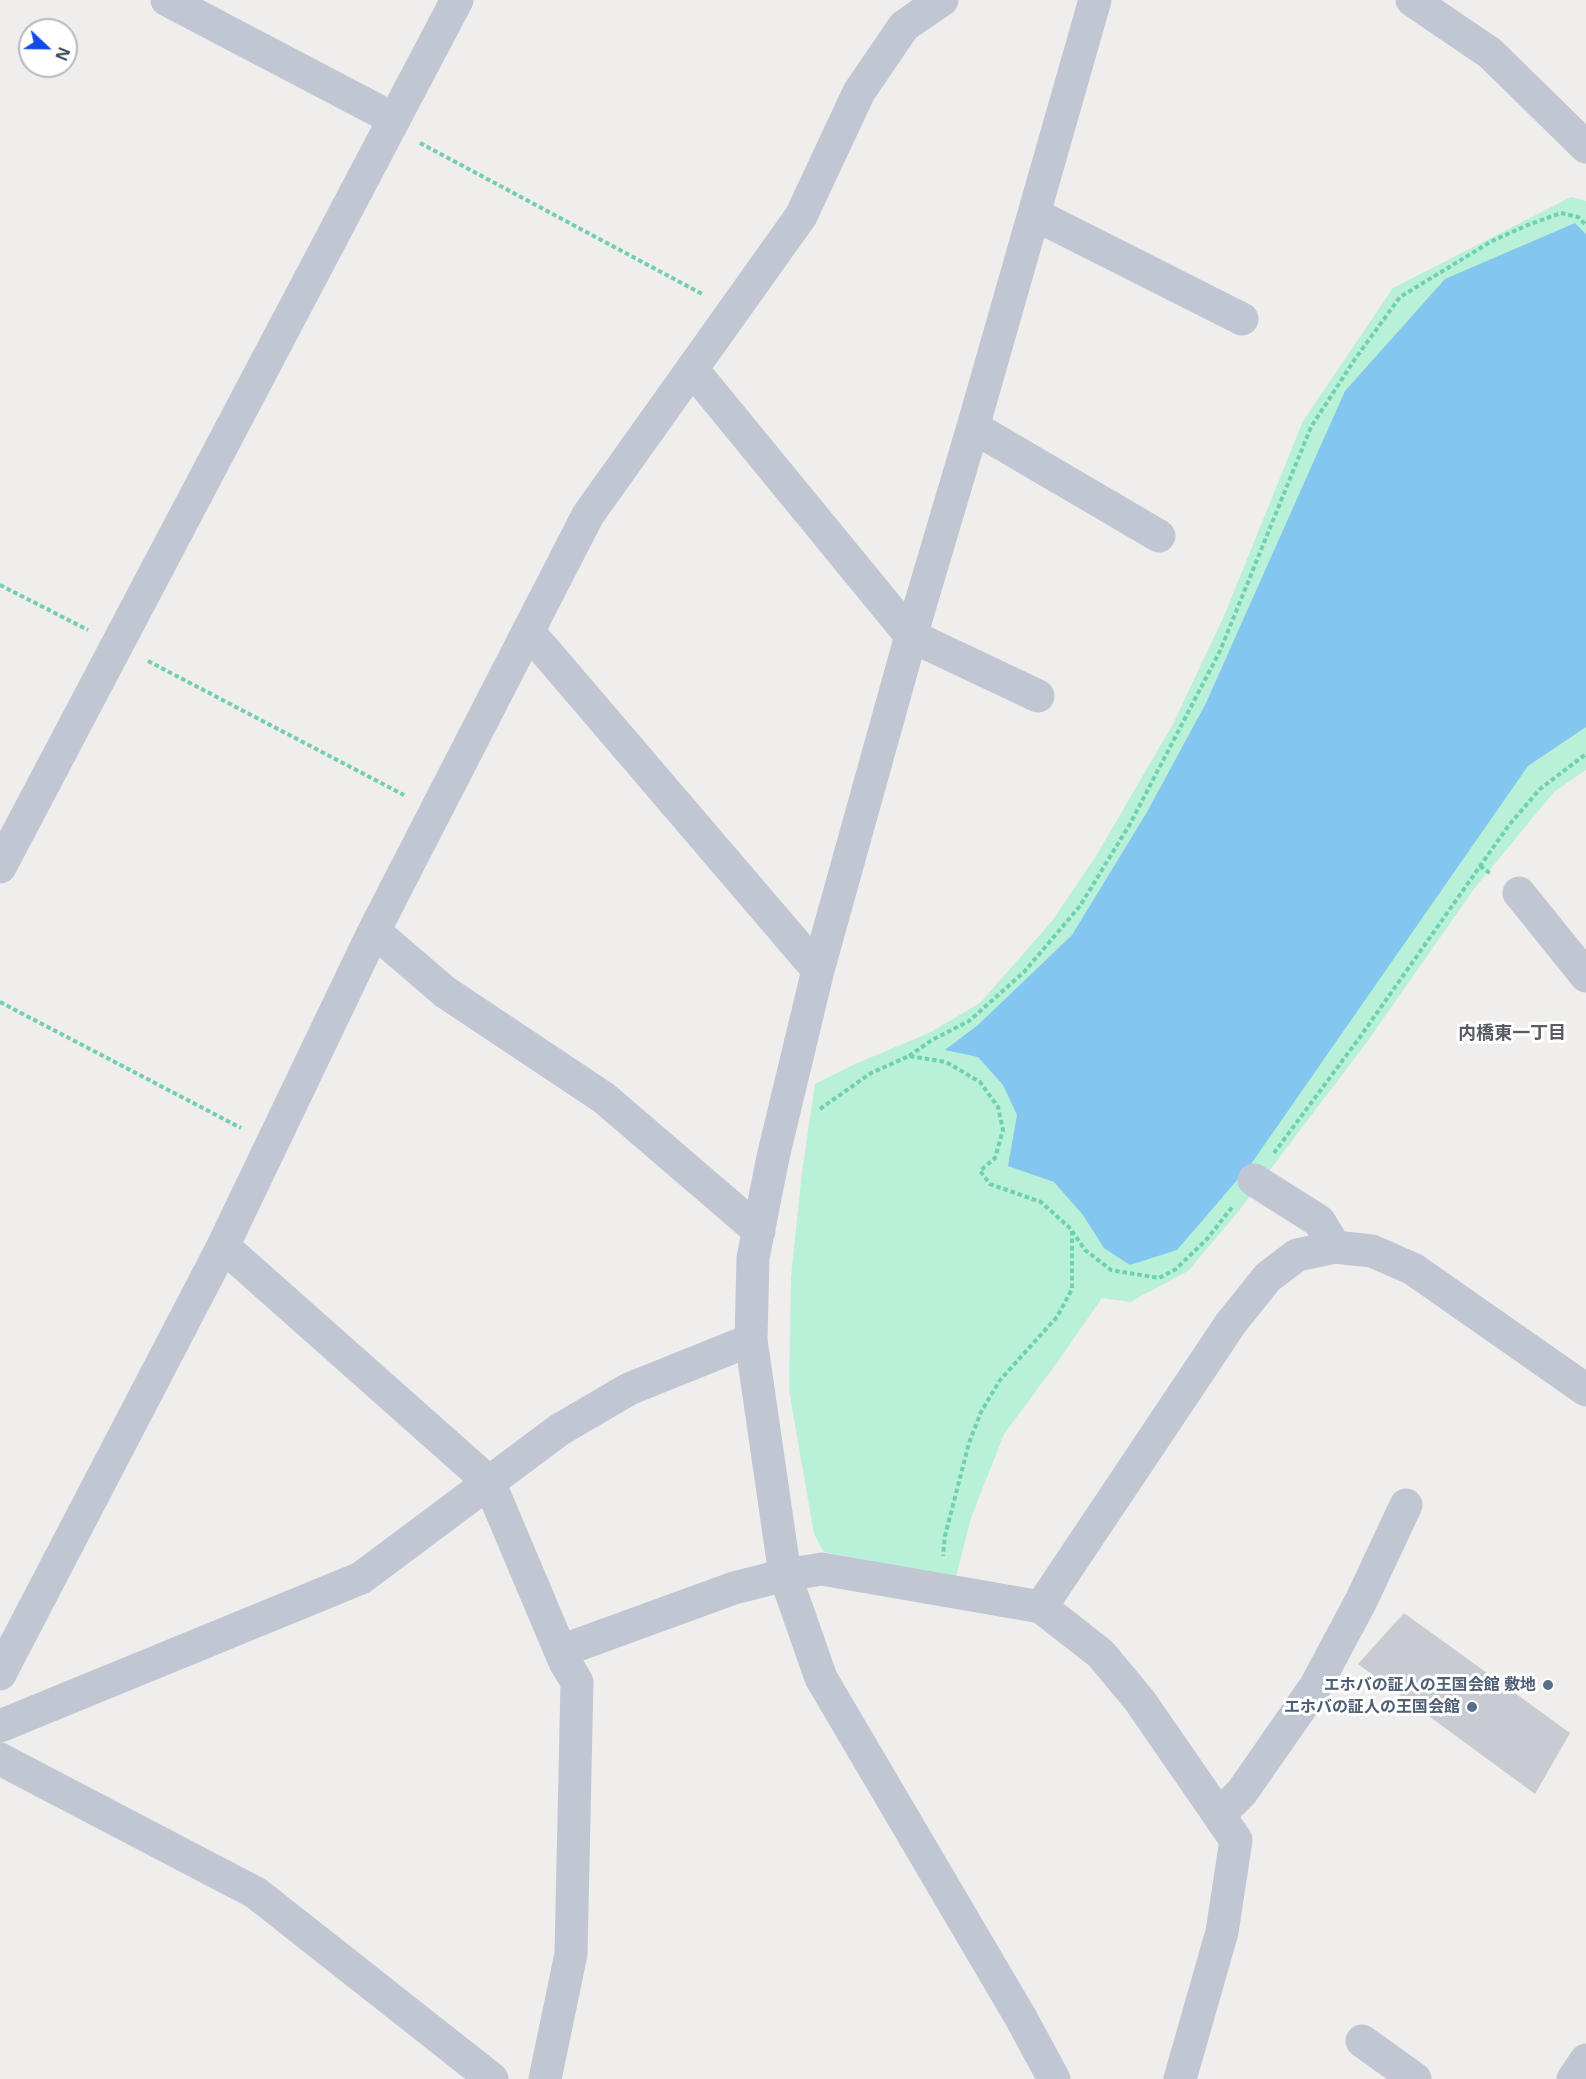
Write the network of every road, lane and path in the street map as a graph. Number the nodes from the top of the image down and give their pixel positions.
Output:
1 (167, 0) edge
2 (457, 0) edge
3 (942, 0) edge
4 (1095, 0) edge
5 (1412, 0) edge
6 (392, 123) junction
7 (1586, 147) edge
8 (1034, 214) junction
9 (1586, 225) edge
10 (732, 313) junction
11 (1242, 319) dead end
12 (692, 369) junction
13 (973, 427) junction
14 (1159, 537) dead end
15 (0, 585) edge
16 (528, 631) junction
17 (911, 636) junction
18 (117, 645) junction
19 (1038, 696) dead end
20 (1586, 754) edge
21 (435, 812) junction
22 (0, 867) edge
23 (1519, 893) dead end
24 (374, 931) junction
25 (818, 970) junction
26 (1586, 976) edge
27 (0, 1002) edge
28 (909, 1056) junction
29 (778, 1135) junction
30 (272, 1144) junction
31 (1254, 1180) junction
32 (1072, 1230) junction
33 (759, 1232) junction
34 (224, 1246) junction
35 (1335, 1247) junction
36 (751, 1340) junction
37 (1586, 1390) edge
38 (489, 1482) junction
39 (1406, 1505) dead end
40 (785, 1575) junction
41 (939, 1589) junction
42 (1041, 1607) junction
43 (561, 1652) junction
44 (0, 1674) edge
45 (0, 1726) edge
46 (0, 1759) edge
47 (1219, 1815) junction
48 (1362, 2041) dead end
49 (1586, 2060) edge
50 (492, 2079) edge
51 (545, 2079) edge
52 (1054, 2079) edge
53 (1180, 2079) edge
54 (1415, 2079) edge
55 (1574, 2079) edge

1 - 6 street
2 - 6 street
3 - 10 street
4 - 8 street
5 - 7 street
6 - 10 path
6 - 18 street
8 - 11 street
8 - 13 street
9 - 28 path
10 - 12 street
12 - 16 street
12 - 17 street
13 - 14 street
13 - 17 street
15 - 18 path
16 - 21 street
16 - 25 street
17 - 19 street
17 - 25 street
18 - 21 path
18 - 22 street
20 - 31 path
21 - 24 street
23 - 26 street
24 - 30 street
24 - 33 street
25 - 29 street
27 - 30 path
28 - 29 path
28 - 32 path
29 - 33 street
30 - 34 street
31 - 32 path
31 - 35 street
32 - 41 path
33 - 36 street
34 - 38 street
34 - 44 street
35 - 37 street
35 - 42 street
36 - 38 street
36 - 40 street
38 - 43 street
38 - 45 street
39 - 47 street
40 - 41 street
40 - 43 street
40 - 52 street
41 - 42 street
42 - 47 street
43 - 51 street
46 - 50 street
47 - 53 street
48 - 54 street
49 - 55 street

